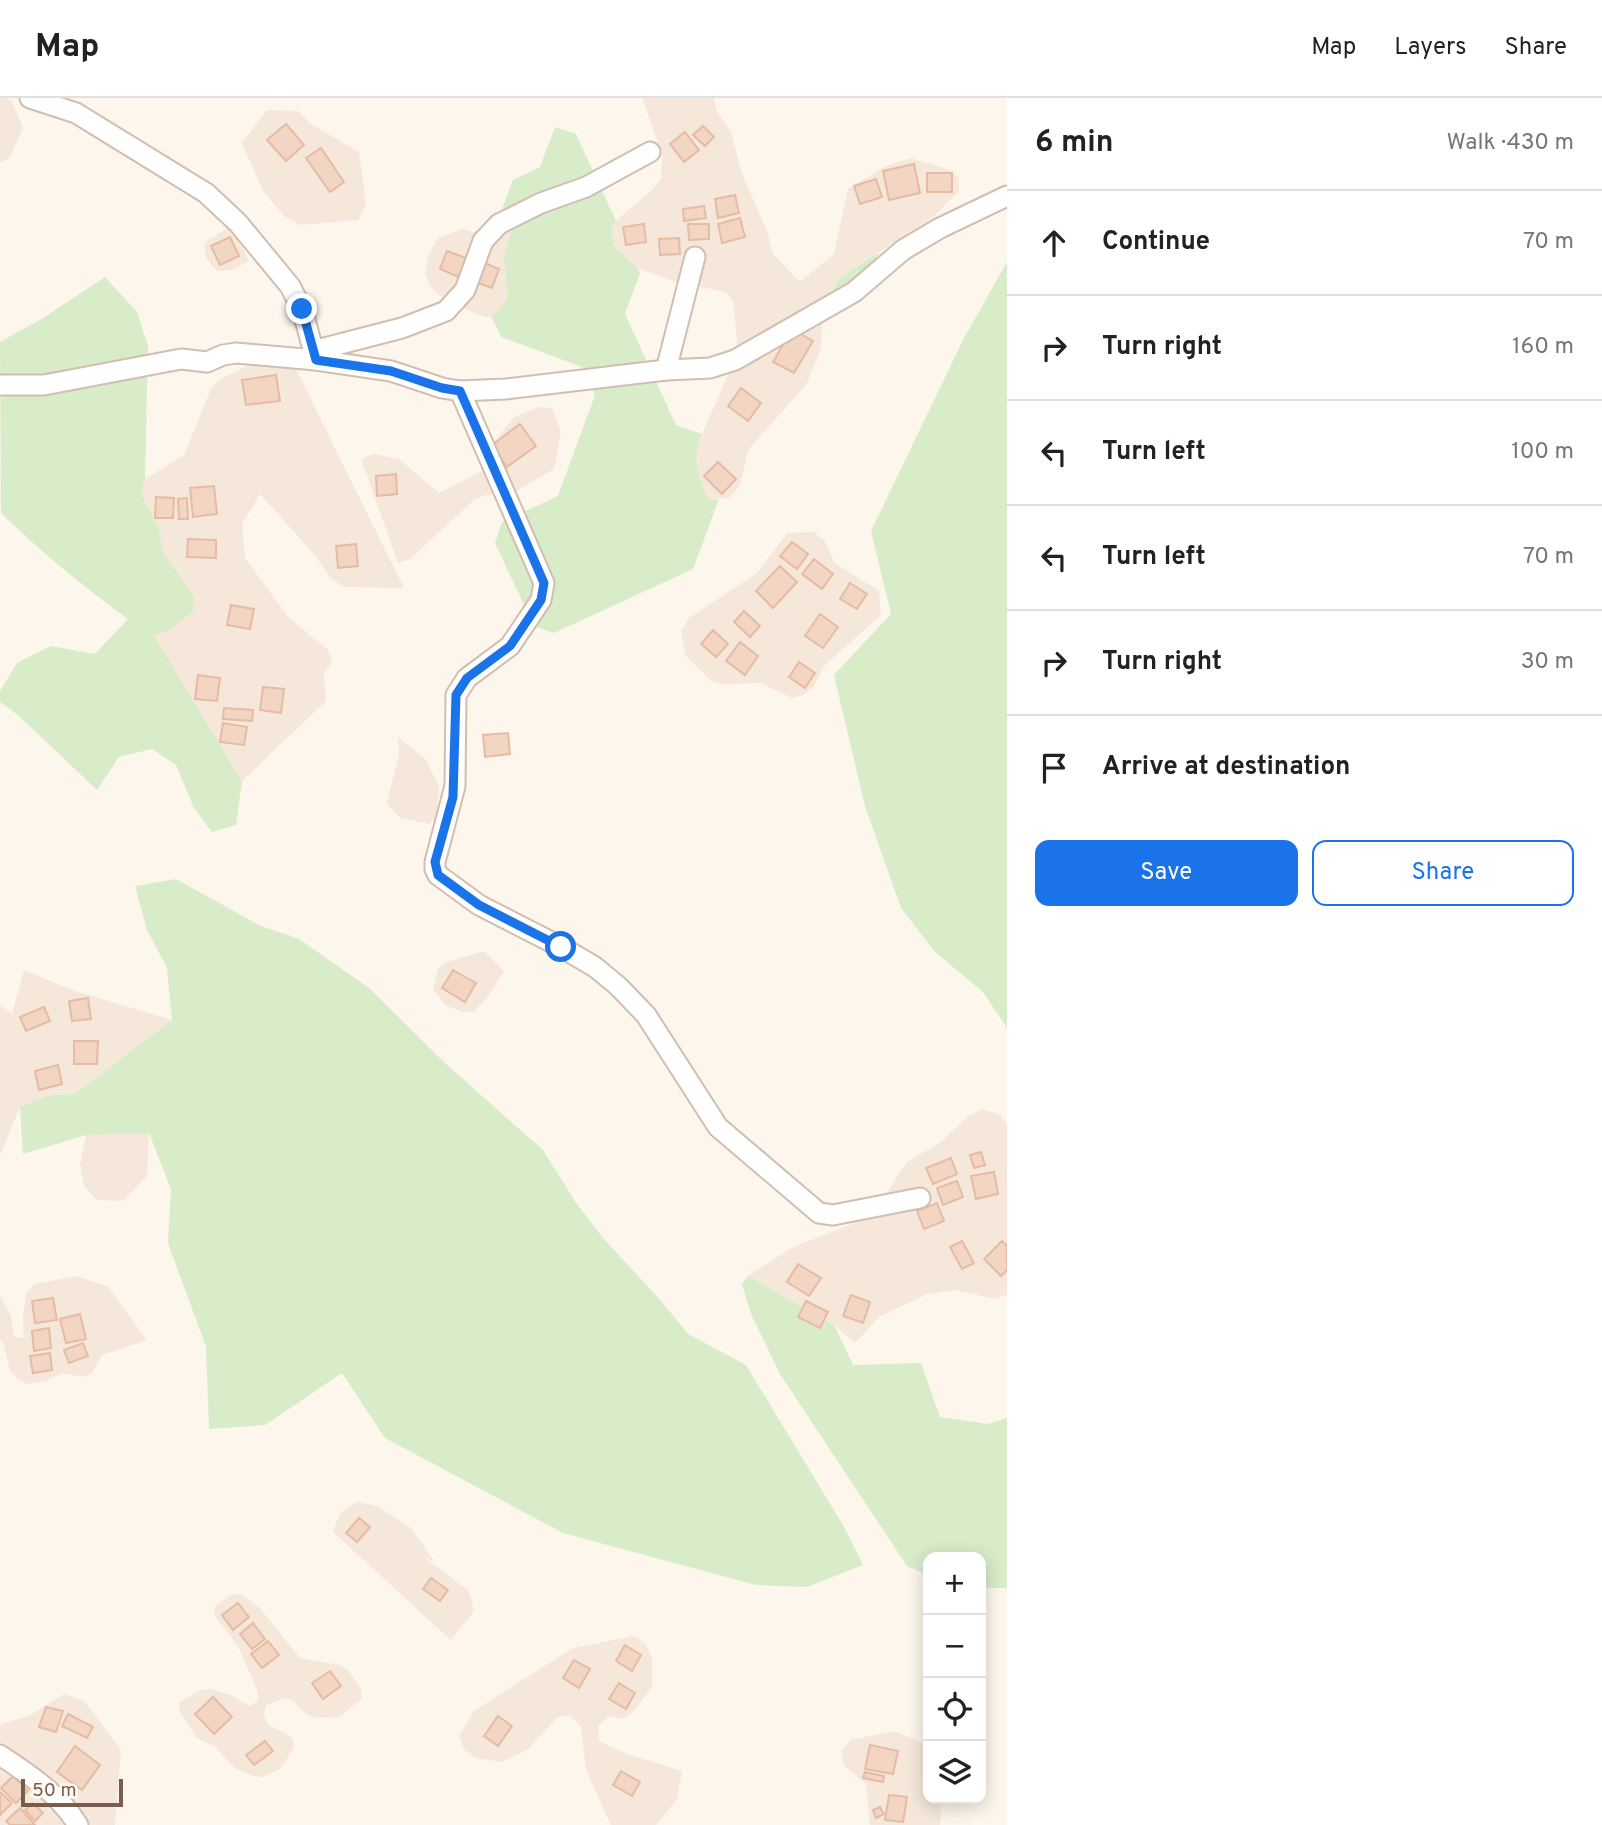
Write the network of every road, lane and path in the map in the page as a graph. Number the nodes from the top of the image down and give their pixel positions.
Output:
1 (30, 98) edge
2 (650, 152) dead end
3 (1007, 196) edge
4 (695, 257) dead end
5 (314, 356) junction
6 (666, 370) junction
7 (0, 385) edge
8 (460, 391) junction
9 (920, 1198) dead end
10 (0, 1755) edge
11 (78, 1825) edge

1 - 5 street
2 - 5 street
3 - 6 street
4 - 6 street
5 - 7 street
5 - 8 street
6 - 8 street
8 - 9 street
10 - 11 street

